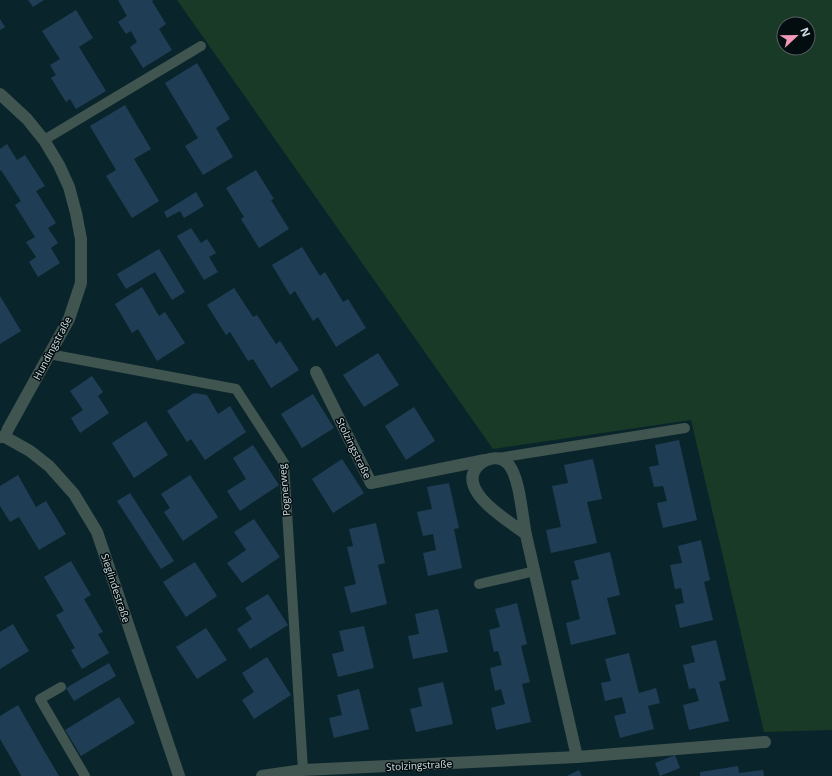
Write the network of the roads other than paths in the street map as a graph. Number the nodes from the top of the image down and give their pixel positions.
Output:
1 (201, 46) dead end
2 (0, 94) edge
3 (44, 140) junction
4 (49, 354) junction
5 (316, 372) dead end
6 (685, 428) dead end
7 (2, 437) edge
8 (492, 459) junction
9 (526, 534) junction
10 (535, 571) junction
11 (480, 584) dead end
12 (61, 688) dead end
13 (765, 742) dead end
14 (577, 757) junction
15 (303, 770) junction
16 (85, 776) edge
17 (179, 776) edge
18 (262, 776) edge

1 - 3 lane
2 - 3 street, Hundingstraße
3 - 4 street, Hundingstraße
4 - 7 street, Hundingstraße
4 - 15 lane, Pognerweg
5 - 8 street, Stolzingstraße
6 - 8 lane
7 - 17 street, Sieglindestraße
8 - 9 street
8 - 9 street
9 - 10 street
10 - 11 lane
10 - 14 street
12 - 16 lane
13 - 14 street, Stolzingstraße
14 - 15 street, Stolzingstraße
15 - 18 street, Stolzingstraße

